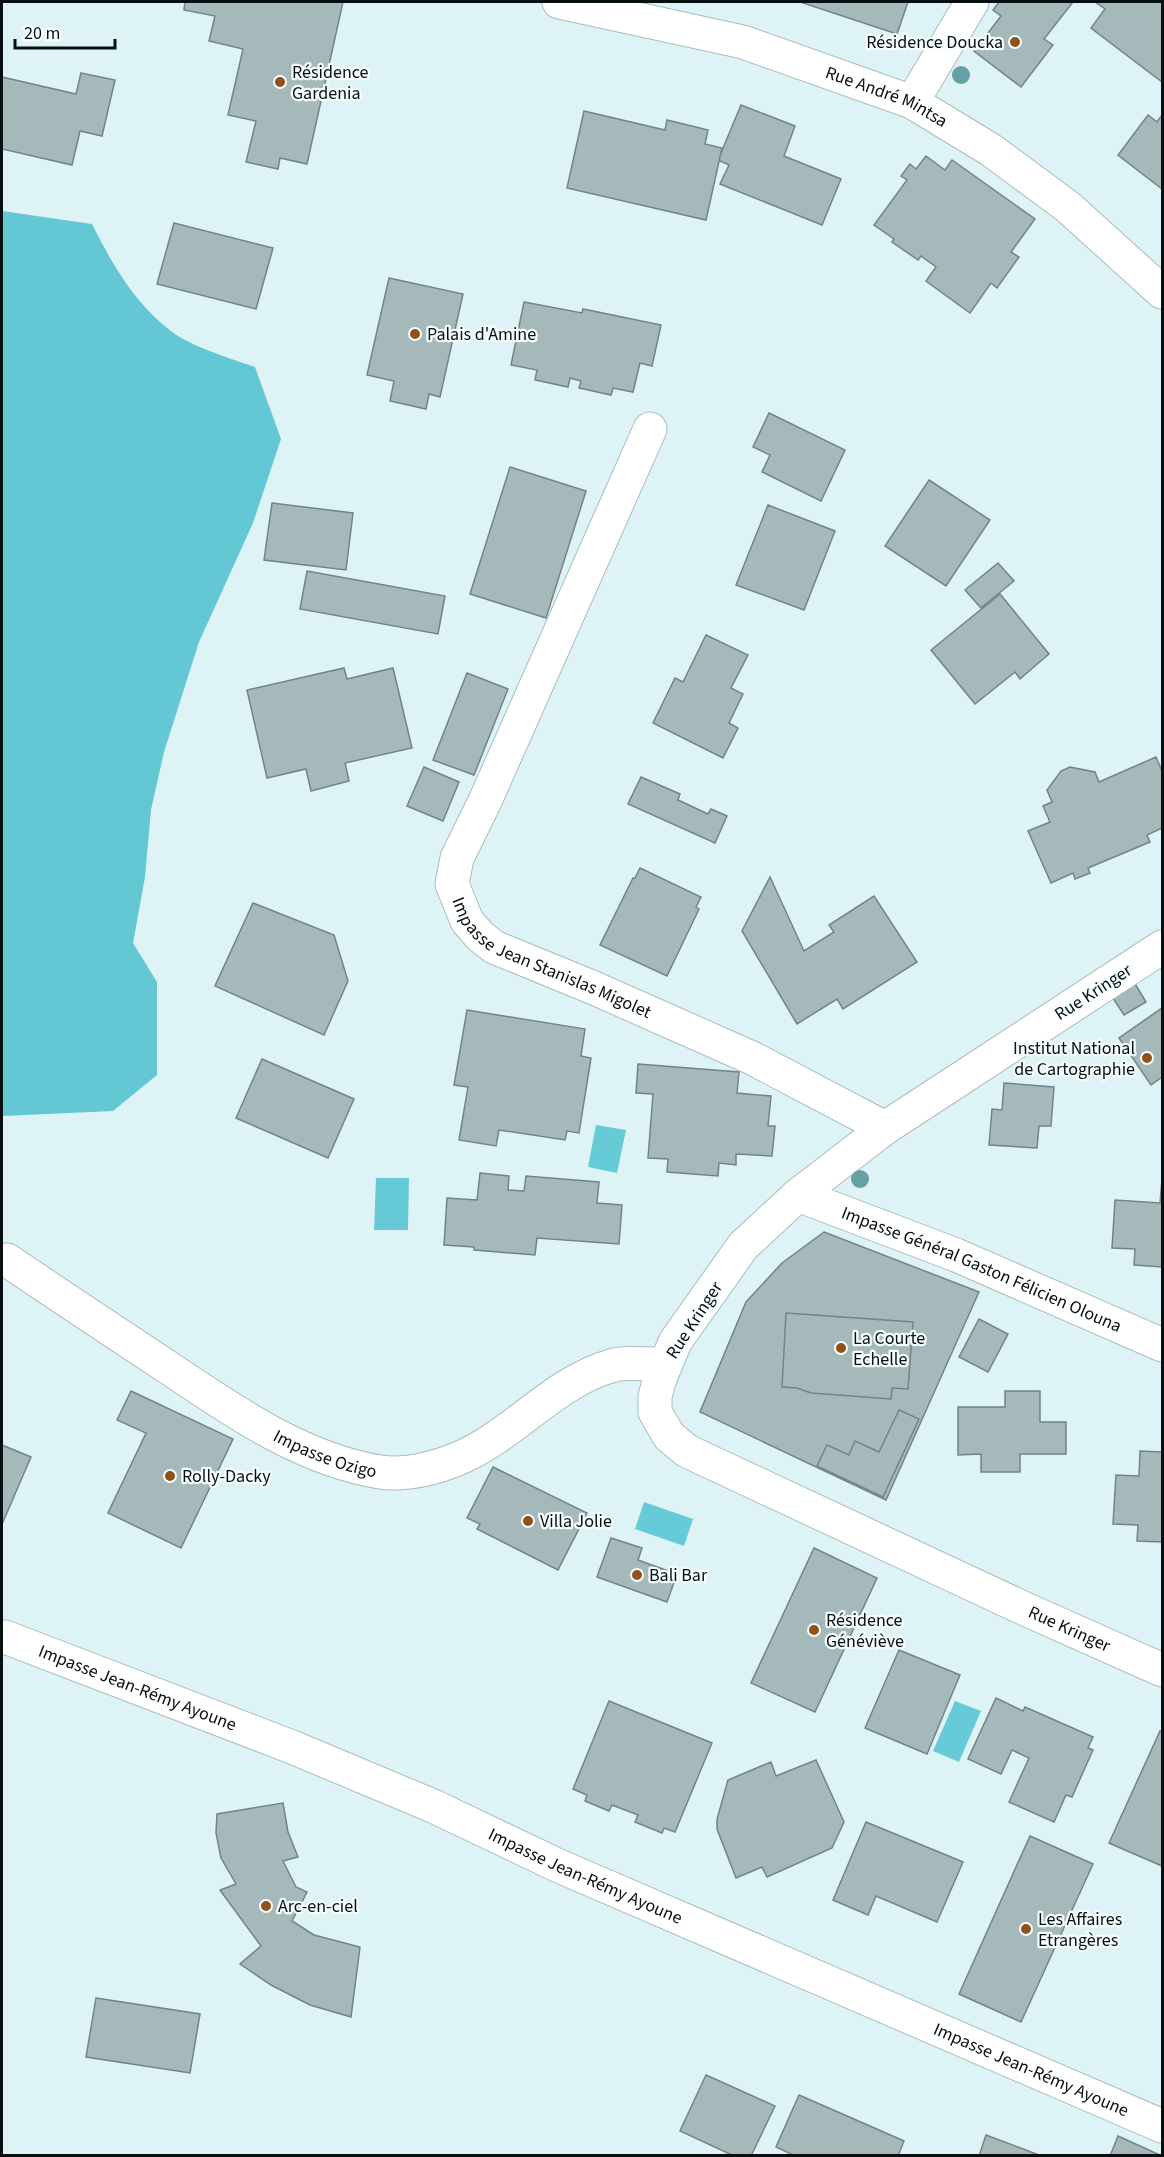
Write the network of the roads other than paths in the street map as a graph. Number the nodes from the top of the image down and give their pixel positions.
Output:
1 (559, 2) edge
2 (972, 2) edge
3 (912, 102) junction
4 (1162, 292) edge
5 (650, 429) dead end
6 (1162, 947) edge
7 (885, 1128) junction
8 (798, 1195) junction
9 (7, 1260) dead end
10 (1162, 1344) edge
11 (665, 1364) junction
12 (5, 1637) dead end
13 (1162, 1670) edge
14 (1162, 2126) edge

1 - 3 street, Rue André Mintsa
2 - 3 street
3 - 4 street, Rue André Mintsa
5 - 7 street, Impasse Jean Stanislas Migolet
6 - 7 street, Rue Kringer
7 - 8 street, Rue Kringer
8 - 10 street, Impasse Général Gaston Félicien Olouna
8 - 11 street, Rue Kringer
9 - 11 street, Impasse Ozigo
11 - 13 street, Rue Kringer
12 - 14 street, Impasse Jean-Rémy Ayoune

